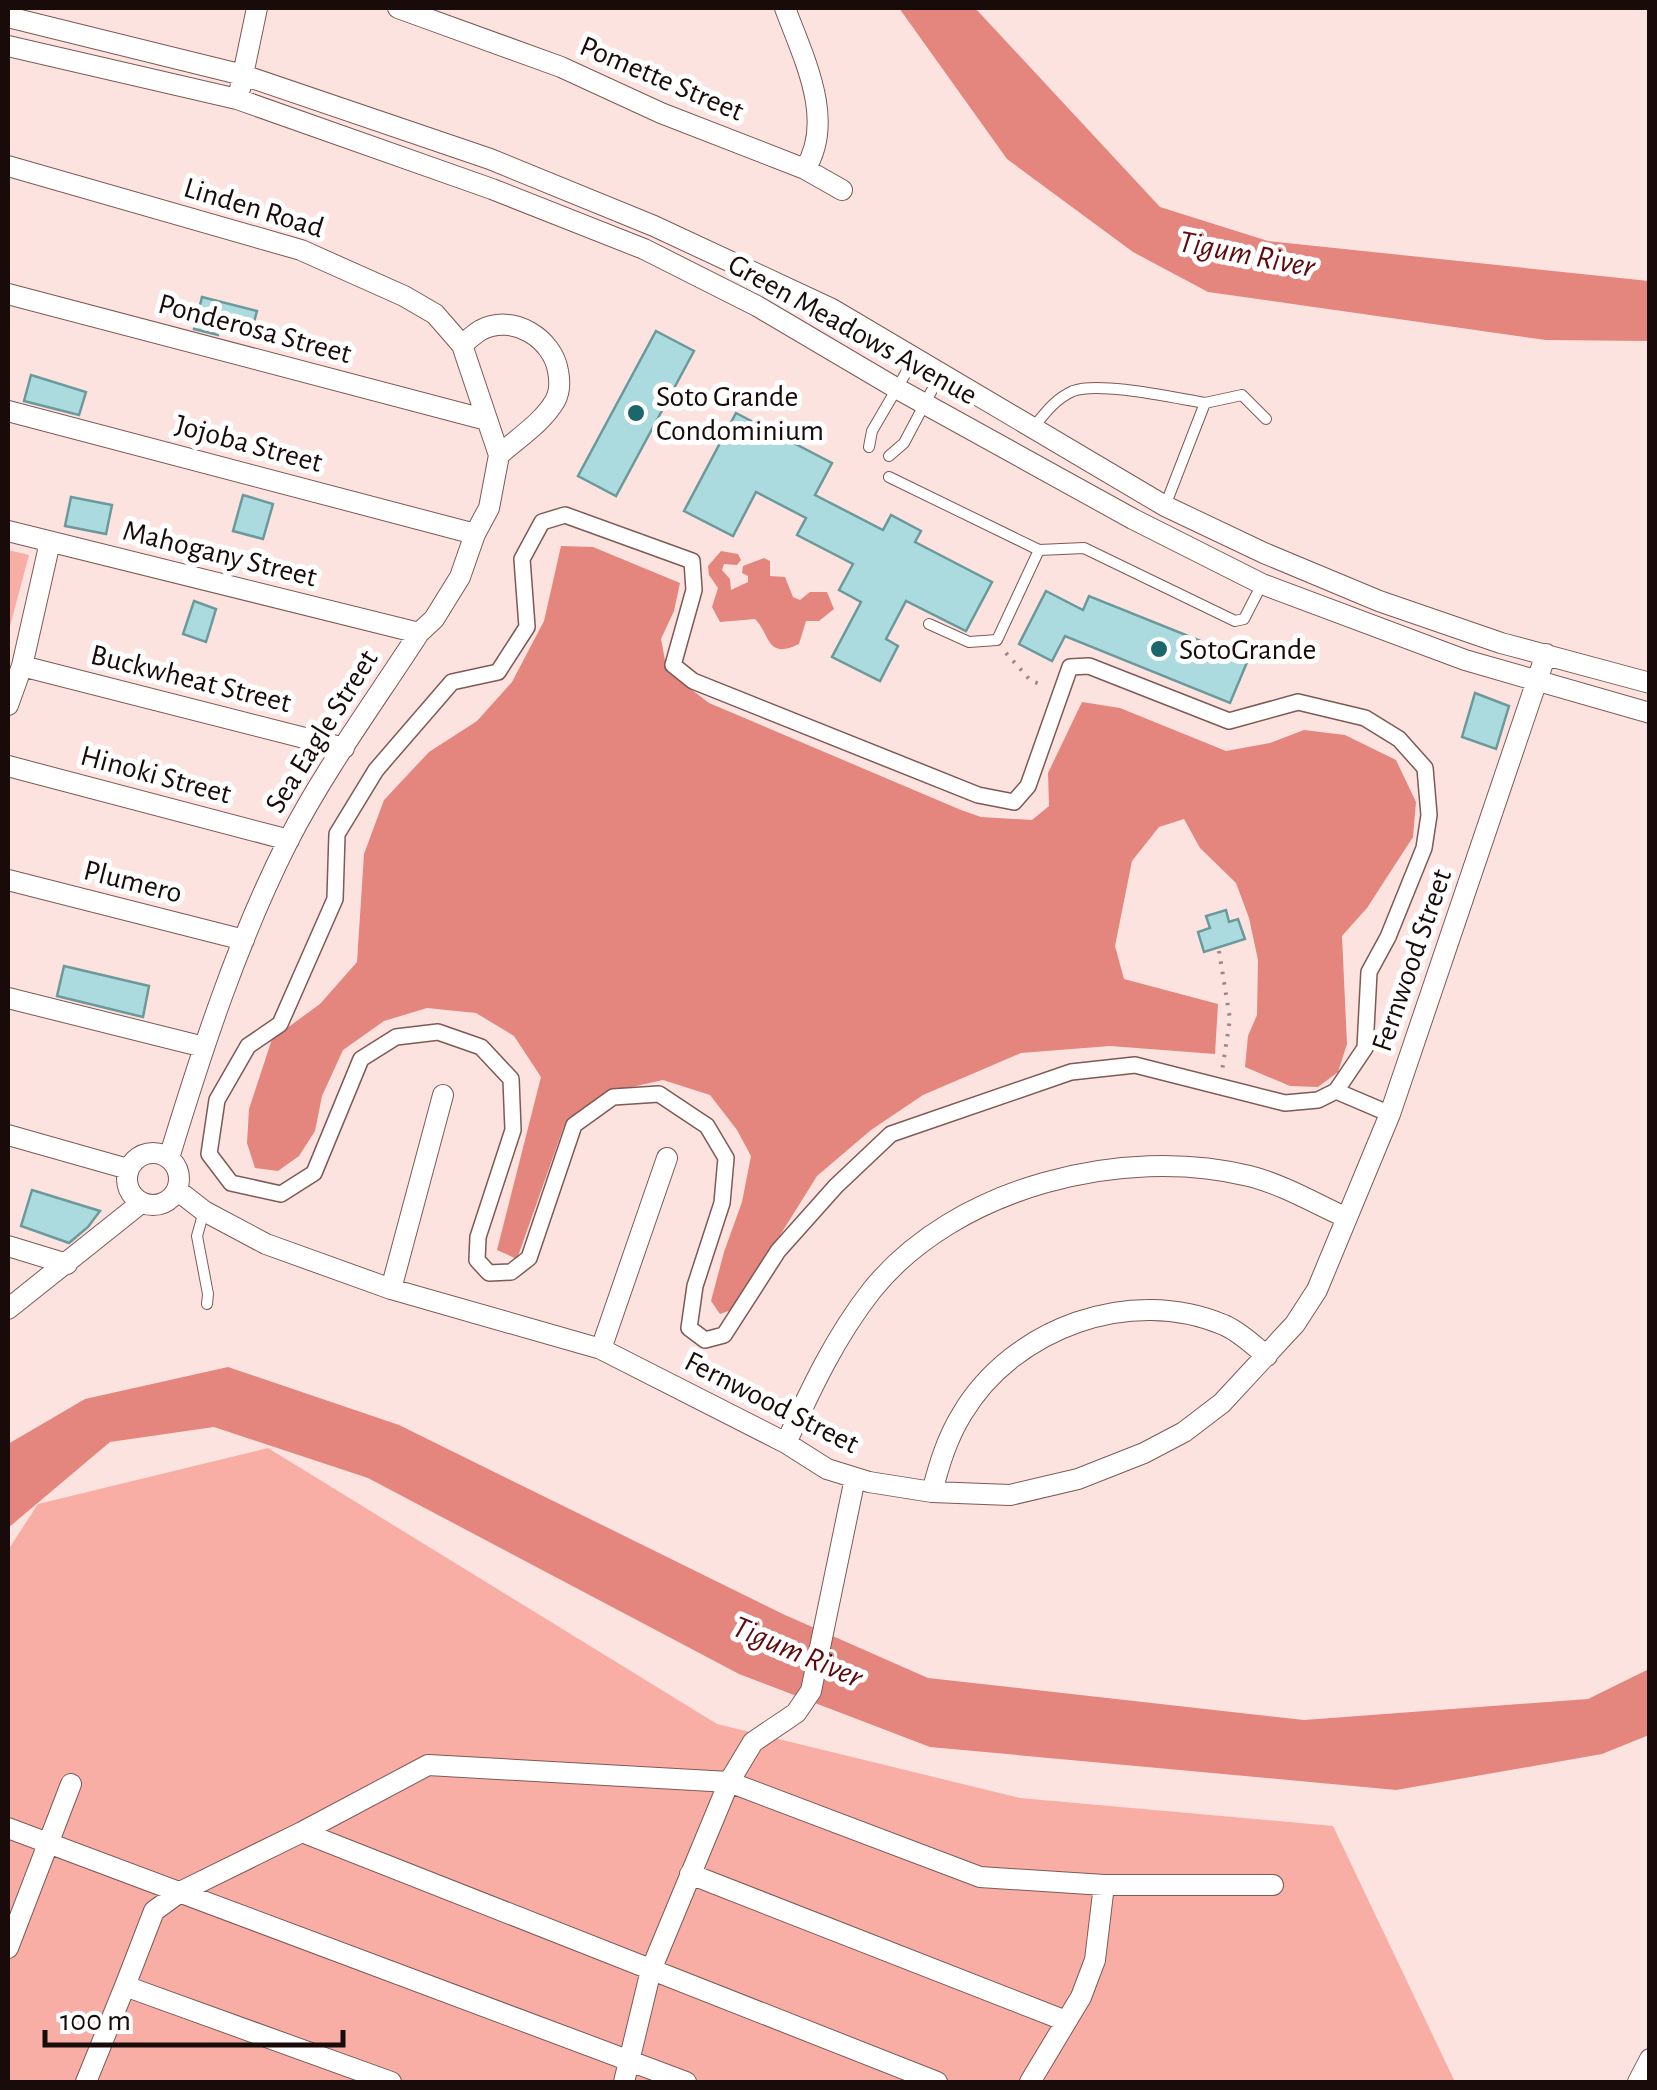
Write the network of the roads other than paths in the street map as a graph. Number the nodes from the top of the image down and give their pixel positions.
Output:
1 (257, 8) edge
2 (398, 8) edge
3 (786, 8) edge
4 (8, 17) edge
5 (8, 46) edge
6 (243, 76) junction
7 (237, 99) junction
8 (8, 166) edge
9 (805, 169) junction
10 (842, 190) dead end
11 (8, 294) edge
12 (462, 345) junction
13 (915, 358) junction
14 (941, 373) junction
15 (896, 388) junction
16 (1205, 403) junction
17 (926, 404) junction
18 (8, 411) edge
19 (1266, 419) dead end
20 (487, 420) junction
21 (1033, 428) junction
22 (870, 447) dead end
23 (499, 454) junction
24 (889, 456) dead end
25 (889, 477) dead end
26 (1165, 506) junction
27 (8, 531) edge
28 (475, 534) junction
29 (50, 542) junction
30 (1039, 550) junction
31 (1262, 584) junction
32 (929, 624) dead end
33 (419, 633) junction
34 (1546, 654) junction
35 (22, 666) junction
36 (1536, 683) junction
37 (1650, 683) edge
38 (8, 705) edge
39 (1650, 713) edge
40 (344, 748) junction
41 (8, 766) edge
42 (289, 840) junction
43 (8, 880) edge
44 (244, 940) junction
45 (8, 998) edge
46 (204, 1047) junction
47 (1336, 1090) junction
48 (443, 1094) dead end
49 (1390, 1114) junction
50 (8, 1135) edge
51 (169, 1158) junction
52 (666, 1158) dead end
53 (128, 1169) junction
54 (177, 1190) junction
55 (141, 1202) junction
56 (204, 1211) junction
57 (1347, 1218) junction
58 (8, 1246) edge
59 (67, 1264) junction
60 (391, 1289) junction
61 (207, 1304) dead end
62 (8, 1309) edge
63 (601, 1349) junction
64 (1267, 1356) junction
65 (786, 1442) junction
66 (855, 1478) junction
67 (932, 1492) junction
68 (728, 1782) junction
69 (71, 1784) dead end
70 (8, 1828) edge
71 (302, 1832) junction
72 (49, 1844) junction
73 (690, 1874) junction
74 (1104, 1886) junction
75 (1273, 1886) dead end
76 (180, 1892) junction
77 (8, 1948) edge
78 (651, 1970) junction
79 (125, 1986) junction
80 (1066, 2021) junction
81 (628, 2059) junction
82 (1650, 2059) edge
83 (87, 2082) edge
84 (391, 2082) edge
85 (624, 2082) edge
86 (686, 2082) edge
87 (937, 2082) edge
88 (1030, 2082) edge
89 (1638, 2082) edge

1 - 6 street
2 - 9 street, Pomette Street
3 - 9 street
4 - 6 street, Green Meadows Avenue
5 - 7 street, Green Meadows Avenue
6 - 7 street
6 - 13 street, Green Meadows Avenue
7 - 15 street, Green Meadows Avenue
8 - 12 street, Linden Road
9 - 10 street, Pomette Street
11 - 20 street, Ponderosa Street
12 - 20 street, Sea Eagle Street
12 - 23 street
13 - 14 street, Green Meadows Avenue
13 - 15 lane
14 - 17 lane
14 - 21 street, Green Meadows Avenue
15 - 17 street, Green Meadows Avenue
15 - 22 lane
16 - 19 lane
16 - 21 lane
16 - 26 lane
17 - 24 lane
17 - 31 street, Green Meadows Avenue
18 - 28 street, Jojoba Street
20 - 23 street, Sea Eagle Street
21 - 26 street, Green Meadows Avenue
23 - 28 street, Sea Eagle Street
25 - 30 lane
26 - 34 street, Green Meadows Avenue
27 - 29 street, Mahogany Street
28 - 33 street, Sea Eagle Street
29 - 33 street, Mahogany Street
29 - 35 street
30 - 31 lane
30 - 32 lane
31 - 36 street, Green Meadows Avenue
33 - 40 street, Sea Eagle Street
34 - 36 street, Fernwood Street
34 - 37 street, Green Meadows Avenue
35 - 38 street
35 - 40 street, Buckwheat Street
36 - 39 street, Green Meadows Avenue
36 - 49 street, Fernwood Street
40 - 42 street, Sea Eagle Street
41 - 42 street, Hinoki Street
42 - 44 street, Sea Eagle Street
43 - 44 street, Plumero
44 - 46 street, Sea Eagle Street
45 - 46 street
46 - 51 street, Sea Eagle Street
47 - 47 street
47 - 49 street
48 - 60 street
49 - 57 street, Fernwood Street
50 - 53 street
51 - 53 street
51 - 54 street
52 - 63 street
53 - 55 street
54 - 55 street
54 - 56 street, Fernwood Street
55 - 59 street
56 - 60 street, Fernwood Street
56 - 61 lane
57 - 64 street, Fernwood Street
57 - 65 street
58 - 59 street
59 - 62 street
60 - 63 street, Fernwood Street
63 - 65 street, Fernwood Street
64 - 67 street, Fernwood Street
64 - 67 street
65 - 66 street, Fernwood Street
66 - 67 street, Fernwood Street
66 - 68 street
68 - 71 street
68 - 73 street
68 - 74 street
69 - 72 street
70 - 72 street
71 - 76 street
71 - 78 street
72 - 76 street
72 - 77 street
73 - 78 street
73 - 80 street
74 - 75 street
74 - 80 street
76 - 79 street
76 - 81 street
78 - 81 street
78 - 87 street
79 - 83 street
79 - 84 street
80 - 88 street
81 - 85 street
81 - 86 street
82 - 89 street

